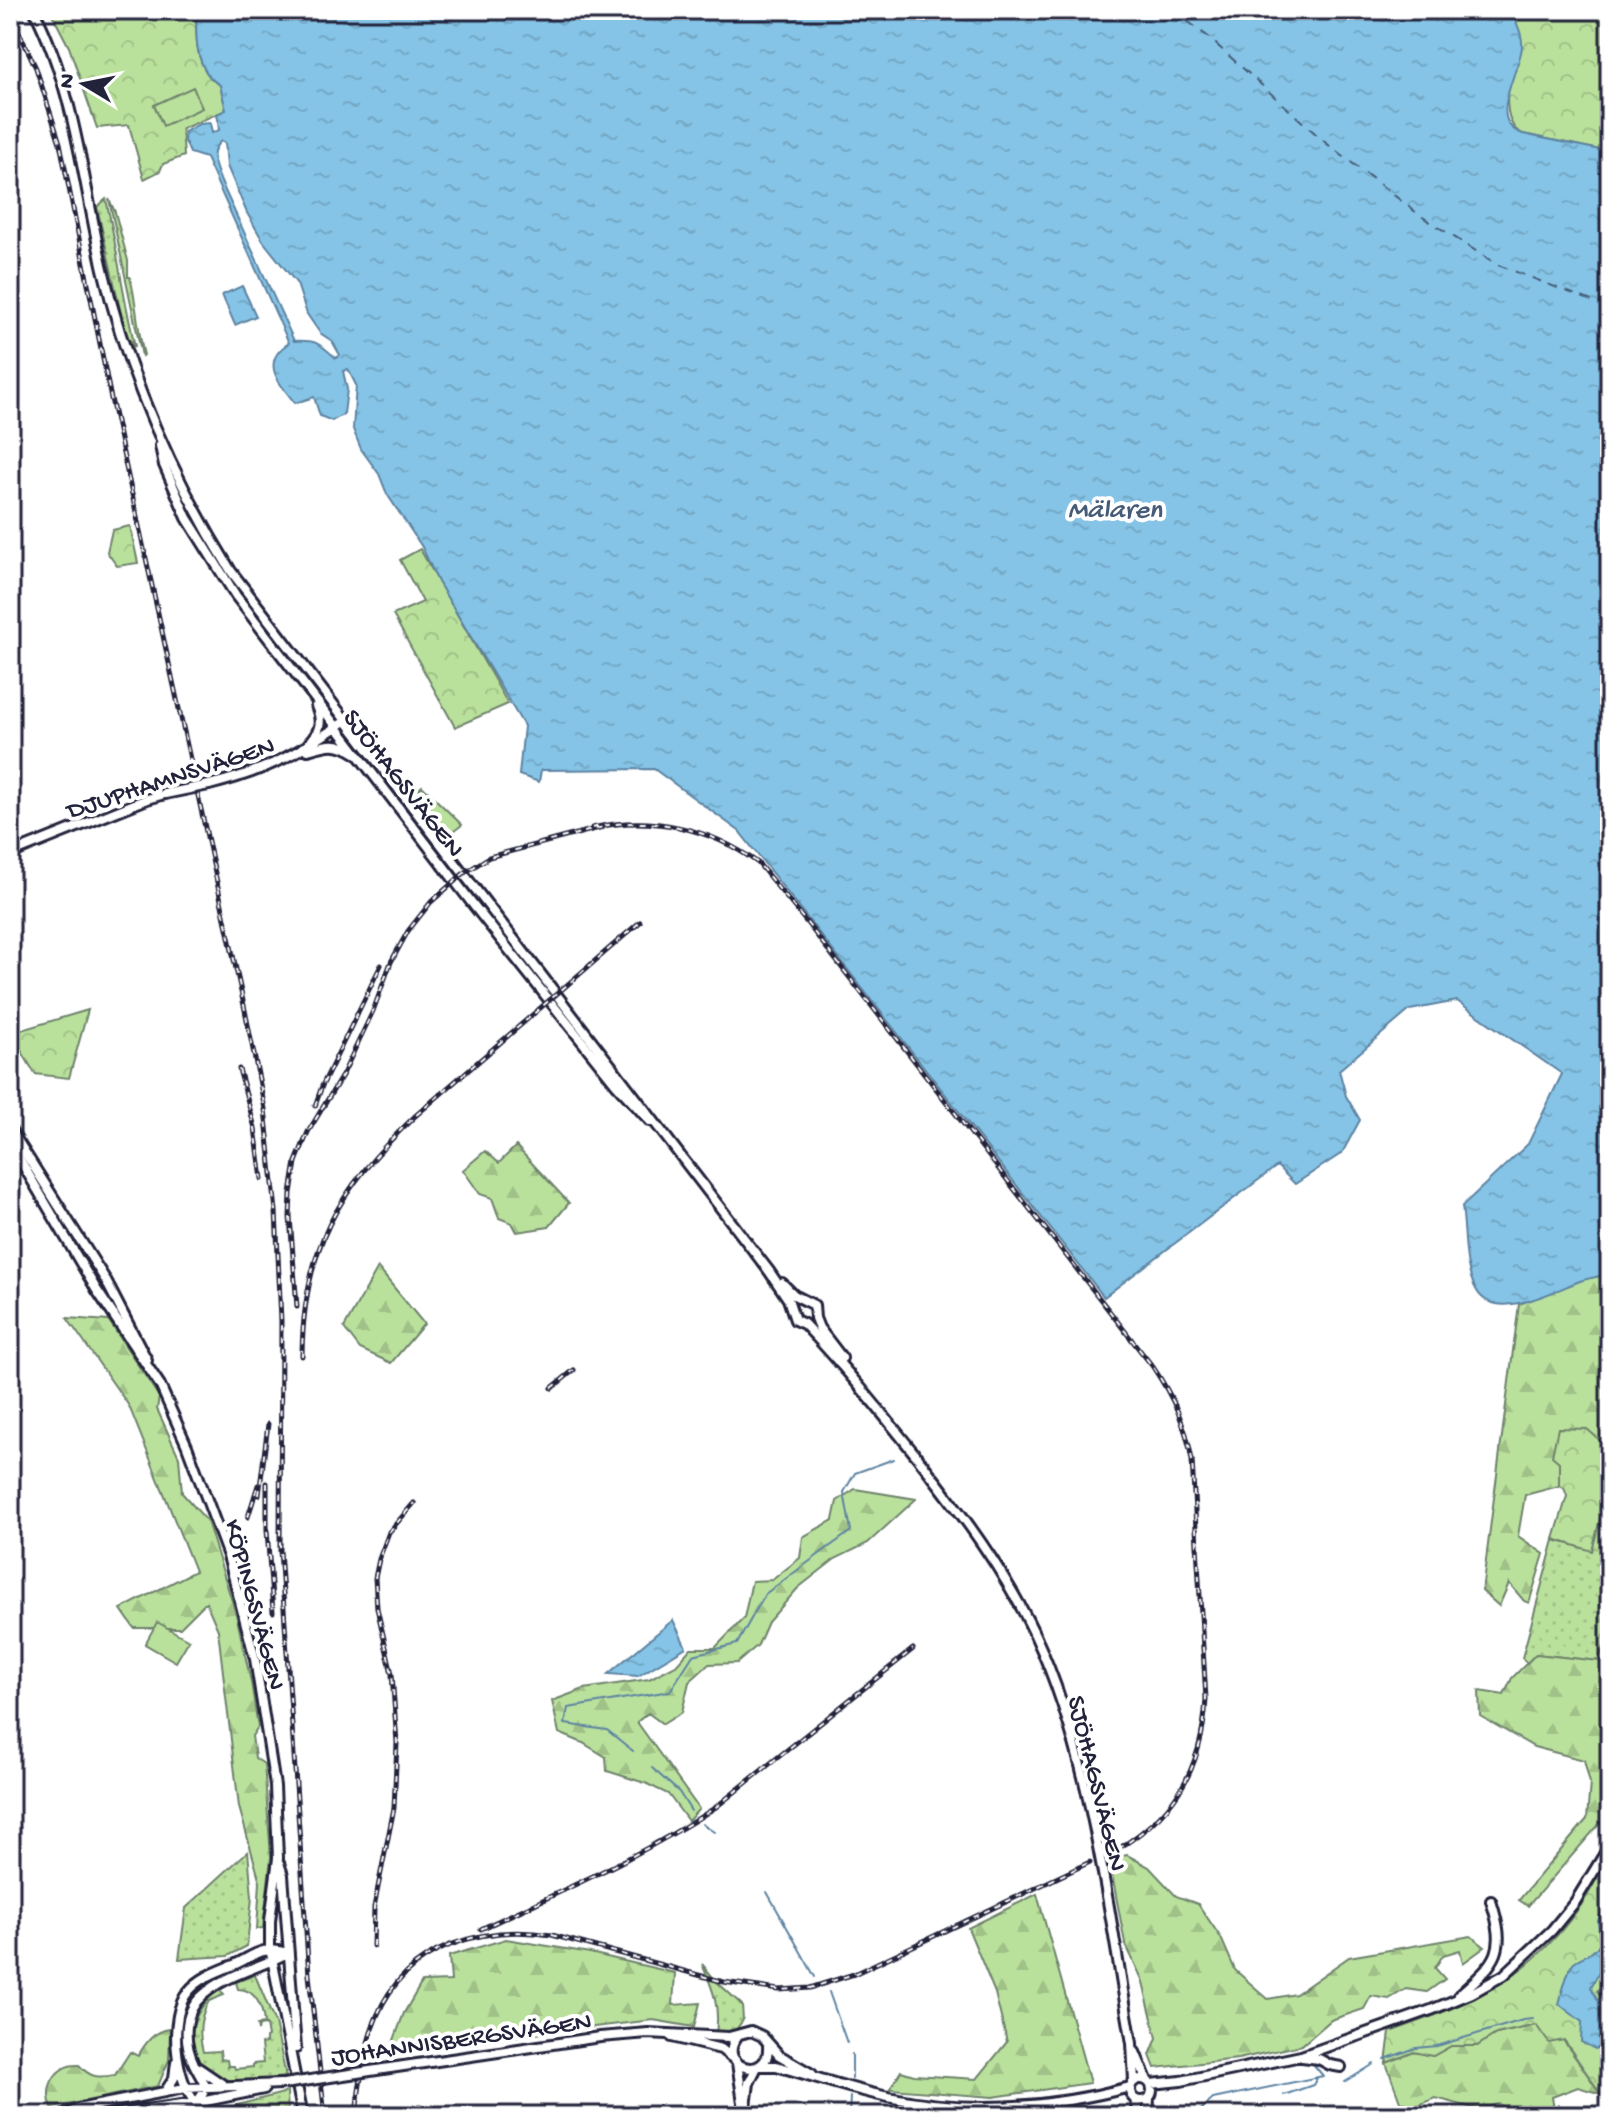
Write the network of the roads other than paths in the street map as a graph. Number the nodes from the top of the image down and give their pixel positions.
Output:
1 (34, 10) edge
2 (158, 437) junction
3 (209, 557) junction
4 (231, 571) junction
5 (261, 628) junction
6 (308, 690) junction
7 (341, 724) junction
8 (300, 753) junction
9 (360, 757) junction
10 (408, 804) junction
11 (399, 810) junction
12 (10, 854) edge
13 (479, 904) junction
14 (10, 1129) edge
15 (10, 1143) edge
16 (769, 1271) junction
17 (804, 1300) junction
18 (793, 1309) junction
19 (815, 1318) junction
20 (804, 1324) junction
21 (152, 1372) junction
22 (868, 1395) junction
23 (1610, 1845) edge
24 (278, 1858) junction
25 (1491, 1901) dead end
26 (270, 1921) junction
27 (270, 1948) junction
28 (288, 1953) junction
29 (253, 1955) junction
30 (272, 1963) junction
31 (257, 1968) junction
32 (223, 1970) junction
33 (275, 1978) junction
34 (227, 1979) junction
35 (190, 1990) junction
36 (199, 1998) junction
37 (1451, 2002) junction
38 (648, 2033) junction
39 (738, 2035) junction
40 (1132, 2043) junction
41 (768, 2044) junction
42 (177, 2045) junction
43 (1301, 2056) junction
44 (736, 2062) junction
45 (194, 2064) junction
46 (758, 2066) junction
47 (1341, 2067) dead end
48 (812, 2074) junction
49 (297, 2075) junction
50 (282, 2084) junction
51 (222, 2085) junction
52 (205, 2086) junction
53 (185, 2088) junction
54 (1150, 2089) junction
55 (1133, 2091) junction
56 (165, 2092) junction
57 (196, 2103) junction
58 (62, 2116) edge
59 (103, 2116) edge
60 (303, 2116) edge
61 (745, 2116) edge
62 (1141, 2116) edge
63 (1148, 2116) edge

1 - 2 main road, SJÖHAGSVÄGEN
2 - 3 main road, SJÖHAGSVÄGEN
2 - 4 main road, SJÖHAGSVÄGEN
3 - 4 main road
3 - 5 main road, SJÖHAGSVÄGEN
4 - 5 main road
4 - 7 main road, SJÖHAGSVÄGEN
5 - 6 main road, SJÖHAGSVÄGEN
6 - 7 main road, SJÖHAGSVÄGEN
6 - 8 main road
7 - 8 main road, DJUPHAMNSVÄGEN
7 - 9 main road, SJÖHAGSVÄGEN
7 - 10 main road, SJÖHAGSVÄGEN
8 - 9 main road
8 - 12 main road, DJUPHAMNSVÄGEN, bridge
9 - 11 main road, SJÖHAGSVÄGEN
10 - 11 main road
10 - 13 main road, SJÖHAGSVÄGEN
11 - 13 main road, SJÖHAGSVÄGEN
13 - 16 main road, SJÖHAGSVÄGEN
14 - 21 main road, KÖPINGSVÄGEN
15 - 21 main road, KÖPINGSVÄGEN
16 - 17 main road, SJÖHAGSVÄGEN
16 - 18 main road, SJÖHAGSVÄGEN
17 - 18 main road
17 - 19 main road, SJÖHAGSVÄGEN
18 - 20 main road, SJÖHAGSVÄGEN
19 - 20 main road
19 - 22 main road, SJÖHAGSVÄGEN
20 - 22 main road, SJÖHAGSVÄGEN
21 - 24 main road, KÖPINGSVÄGEN
22 - 40 main road, SJÖHAGSVÄGEN
23 - 37 main road
24 - 26 main road, KÖPINGSVÄGEN
24 - 28 main road, KÖPINGSVÄGEN
25 - 37 main road
26 - 27 main road, KÖPINGSVÄGEN
26 - 29 main road
27 - 28 main road
27 - 29 main road
27 - 30 main road, KÖPINGSVÄGEN
28 - 30 main road
28 - 49 main road, KÖPINGSVÄGEN
29 - 32 main road
30 - 31 main road
30 - 33 main road, KÖPINGSVÄGEN
31 - 33 main road
31 - 34 main road
32 - 34 main road
32 - 35 main road
33 - 49 main road, KÖPINGSVÄGEN
34 - 36 main road
35 - 36 main road
35 - 42 main road
36 - 45 main road
37 - 43 main road
38 - 39 main road, JOHANNISBERGSVÄGEN
38 - 44 main road, JOHANNISBERGSVÄGEN
38 - 50 main road, JOHANNISBERGSVÄGEN, bridge
39 - 41 main road
39 - 44 main road
40 - 54 main road, SJÖHAGSVÄGEN
40 - 55 main road, SJÖHAGSVÄGEN
41 - 46 main road
41 - 48 main road
42 - 53 main road
42 - 56 main road
43 - 47 main road
43 - 54 main road
44 - 46 main road
44 - 61 main road
45 - 51 main road
45 - 52 main road
46 - 48 main road
46 - 61 main road
48 - 55 main road
49 - 60 main road, KÖPINGSVÄGEN
50 - 51 main road, JOHANNISBERGSVÄGEN
50 - 57 main road, JOHANNISBERGSVÄGEN
51 - 52 main road, JOHANNISBERGSVÄGEN
52 - 53 main road, JOHANNISBERGSVÄGEN
52 - 57 main road
53 - 56 main road, JOHANNISBERGSVÄGEN
53 - 57 main road
54 - 55 main road
54 - 55 main road
54 - 63 main road
55 - 62 main road, SJÖHAGSVÄGEN
56 - 58 main road, JOHANNISBERGSVÄGEN
57 - 59 main road, JOHANNISBERGSVÄGEN

